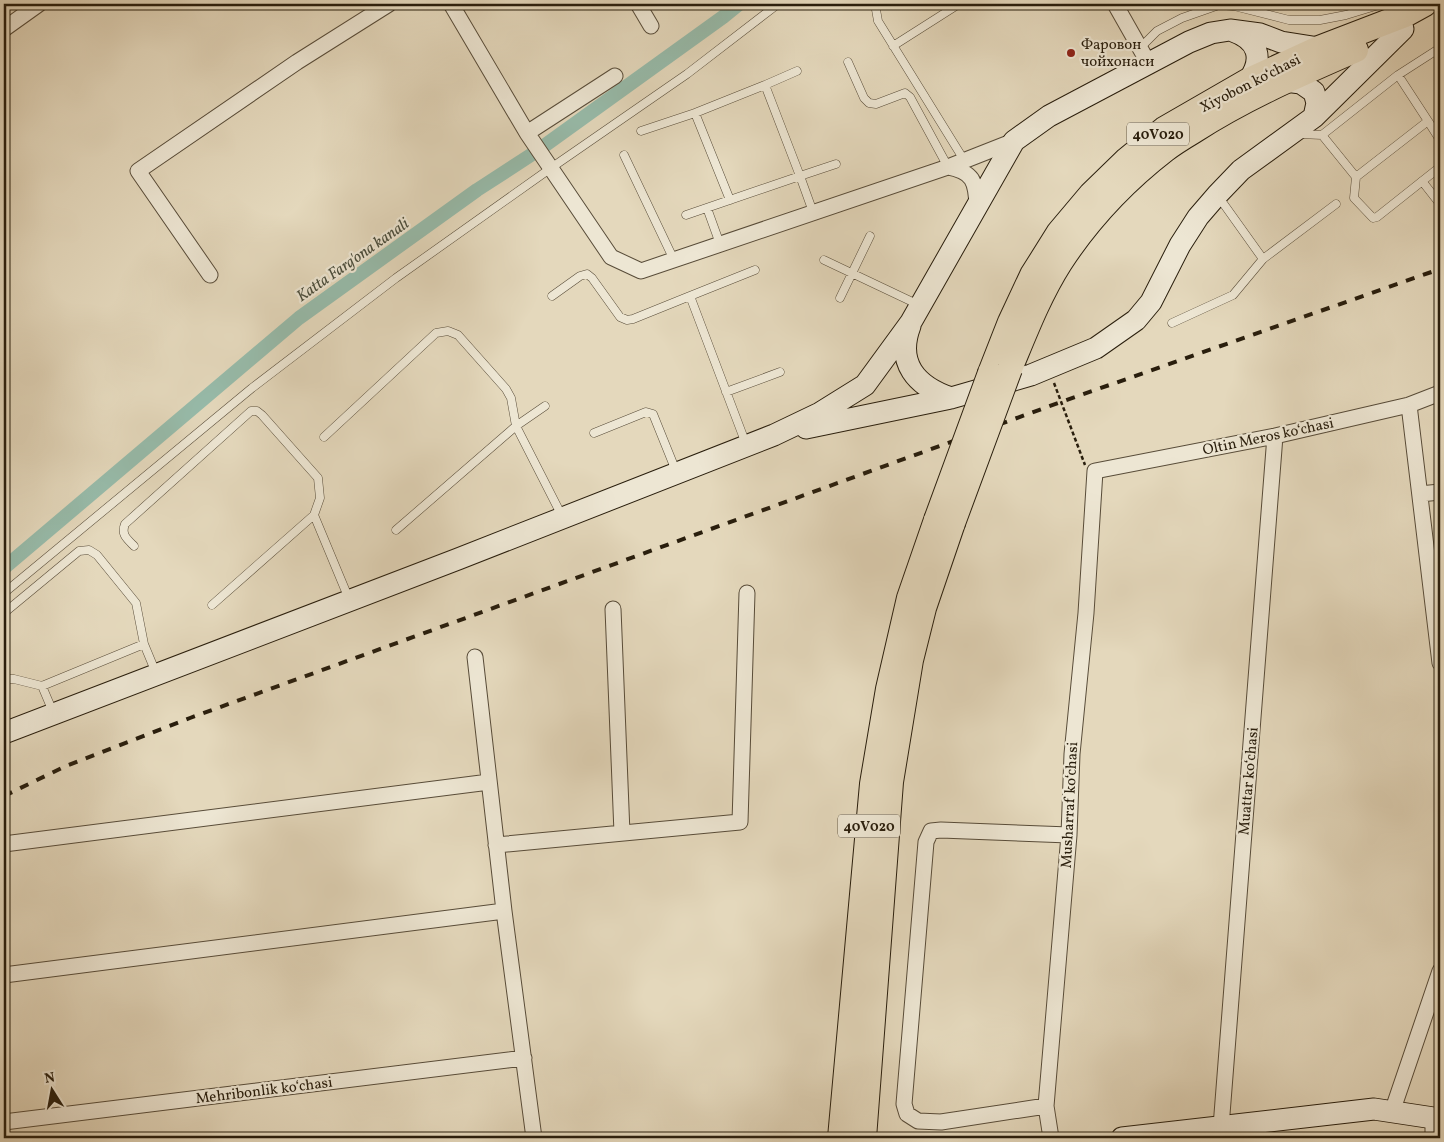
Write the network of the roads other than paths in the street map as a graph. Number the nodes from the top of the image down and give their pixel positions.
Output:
1 (39, 4) edge
2 (389, 4) edge
3 (451, 4) edge
4 (638, 4) edge
5 (778, 4) edge
6 (876, 4) edge
7 (959, 4) edge
8 (1115, 4) edge
9 (1382, 4) edge
10 (1425, 4) edge
11 (1440, 9) edge
12 (651, 26) dead end
13 (4, 29) edge
14 (1403, 29) junction
15 (1230, 30) junction
16 (893, 46) junction
17 (1319, 48) junction
18 (1440, 48) edge
19 (1145, 56) junction
20 (848, 62) dead end
21 (797, 71) dead end
22 (1398, 75) junction
23 (615, 76) dead end
24 (1249, 80) junction
25 (1285, 81) junction
26 (765, 85) junction
27 (695, 113) junction
28 (1428, 121) junction
29 (1318, 126) junction
30 (641, 132) dead end
31 (527, 133) junction
32 (1440, 140) edge
33 (1014, 141) junction
34 (624, 155) dead end
35 (964, 160) junction
36 (836, 164) dead end
37 (948, 166) junction
38 (1440, 167) edge
39 (551, 168) junction
40 (800, 176) junction
41 (1356, 178) junction
42 (1422, 181) junction
43 (1217, 195) junction
44 (730, 200) junction
45 (1336, 204) dead end
46 (1440, 204) edge
47 (977, 206) junction
48 (707, 208) junction
49 (814, 212) junction
50 (686, 215) dead end
51 (870, 236) dead end
52 (720, 244) junction
53 (1263, 259) junction
54 (674, 260) junction
55 (824, 260) dead end
56 (755, 270) dead end
57 (852, 273) junction
58 (210, 275) dead end
59 (552, 296) dead end
60 (690, 296) junction
61 (840, 298) dead end
62 (916, 314) junction
63 (1172, 323) dead end
64 (1000, 371) junction
65 (780, 372) dead end
66 (726, 392) junction
67 (1440, 393) edge
68 (950, 398) junction
69 (1410, 405) junction
70 (545, 406) dead end
71 (516, 426) junction
72 (594, 433) dead end
73 (774, 435) junction
74 (1275, 436) junction
75 (324, 437) dead end
76 (746, 446) junction
77 (1094, 471) joint
78 (677, 473) junction
79 (1440, 492) edge
80 (1420, 494) junction
81 (314, 515) junction
82 (563, 518) junction
83 (945, 521) junction
84 (396, 530) dead end
85 (134, 546) dead end
86 (4, 593) edge
87 (747, 593) dead end
88 (350, 601) junction
89 (212, 605) dead end
90 (613, 609) dead end
91 (4, 613) edge
92 (144, 644) junction
93 (475, 656) dead end
94 (1440, 663) edge
95 (156, 675) junction
96 (4, 679) edge
97 (42, 686) junction
98 (54, 714) junction
99 (4, 733) edge
100 (489, 782) junction
101 (622, 833) junction
102 (1069, 834) junction
103 (4, 844) edge
104 (496, 845) junction
105 (504, 911) junction
106 (1440, 971) edge
107 (4, 975) edge
108 (524, 1058) junction
109 (1046, 1106) junction
110 (1392, 1112) junction
111 (4, 1122) edge
112 (1435, 1125) edge
113 (1221, 1127) junction
114 (534, 1138) edge
115 (840, 1138) edge
116 (864, 1138) edge
117 (1051, 1138) edge
118 (1122, 1138) edge

1 - 13 street
2 - 58 street
3 - 31 street
4 - 12 street
5 - 39 lane
6 - 16 lane
7 - 16 lane
8 - 19 street
9 - 19 lane
10 - 17 main road, Xiyobon koʻchasi / 40V020
11 - 14 main road, Xiyobon koʻchasi / 40V020
14 - 25 main road, Xiyobon koʻchasi / 40V020
14 - 29 main road
15 - 17 main road
15 - 19 main road
15 - 24 main road
16 - 35 lane
17 - 24 main road, Xiyobon koʻchasi / 40V020
18 - 22 lane
19 - 33 main road
20 - 37 lane
21 - 26 lane
22 - 28 lane
22 - 29 lane
23 - 31 street
24 - 64 main road, Xiyobon koʻchasi / 40V020
25 - 29 main road
25 - 64 main road, Xiyobon koʻchasi / 40V020
26 - 27 lane
26 - 40 lane
27 - 30 lane
27 - 44 lane
28 - 32 lane
28 - 41 lane
29 - 41 lane
29 - 43 main road
31 - 39 street
33 - 35 street
33 - 47 main road
34 - 54 lane
35 - 37 street
36 - 40 lane
37 - 47 street
37 - 49 street
38 - 42 lane
39 - 54 street
39 - 86 lane
40 - 44 lane
40 - 49 lane
41 - 42 lane
42 - 46 lane
43 - 53 lane
43 - 68 main road
44 - 48 lane
45 - 53 lane
47 - 62 main road
48 - 50 lane
48 - 52 lane
49 - 52 street
51 - 57 lane
52 - 54 street
53 - 63 lane
55 - 57 lane
56 - 60 lane
57 - 61 lane
57 - 62 lane
59 - 60 lane
60 - 66 lane
62 - 68 main road
62 - 73 main road
64 - 83 main road, 40V020, bridge
65 - 66 lane
66 - 76 lane
67 - 69 street, Oltin Meros koʻchasi
68 - 73 main road
69 - 74 street, Oltin Meros koʻchasi
69 - 80 street
70 - 71 lane
71 - 75 lane
71 - 82 lane
71 - 84 lane
72 - 78 lane
73 - 76 main road
74 - 77 street, Oltin Meros koʻchasi
74 - 113 street, Muattar koʻchasi
76 - 78 main road
77 - 102 street, Musharraf koʻchasi
78 - 82 main road
79 - 80 street
80 - 94 street
81 - 85 lane
81 - 88 lane
81 - 89 lane
82 - 88 main road
83 - 115 main road, 40V020
83 - 116 main road, 40V020
87 - 101 street
88 - 95 main road
90 - 101 street
91 - 92 lane
92 - 95 lane
92 - 97 lane
93 - 100 street
95 - 98 main road
96 - 97 lane
97 - 98 lane
98 - 99 main road
100 - 103 street
100 - 104 street
101 - 104 street
102 - 109 street, Musharraf koʻchasi
102 - 109 street
104 - 105 street
105 - 107 street
105 - 108 street
106 - 110 street
108 - 111 street, Mehribonlik koʻchasi
108 - 114 street
109 - 117 street, Musharraf koʻchasi
110 - 112 main road
110 - 113 main road
113 - 118 main road

